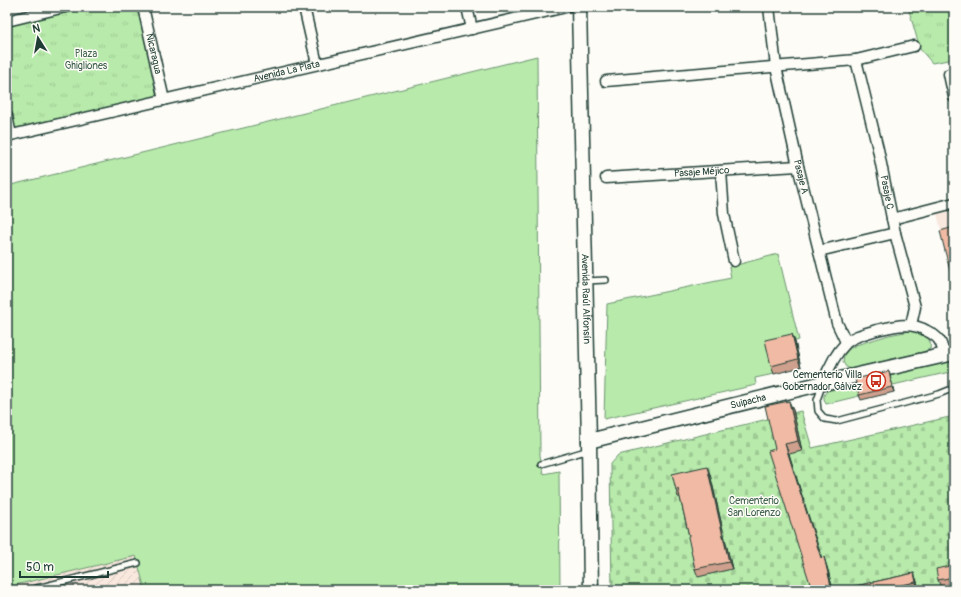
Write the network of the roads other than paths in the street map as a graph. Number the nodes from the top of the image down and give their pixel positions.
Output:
1 (66, 7) edge
2 (143, 7) edge
3 (304, 7) edge
4 (467, 7) edge
5 (566, 7) edge
6 (579, 7) edge
7 (769, 7) edge
8 (7, 21) edge
9 (472, 29) junction
10 (914, 46) dead end
11 (856, 60) junction
12 (317, 64) junction
13 (776, 67) junction
14 (949, 74) dead end
15 (606, 81) dead end
16 (954, 97) edge
17 (164, 100) junction
18 (7, 116) edge
19 (9, 135) edge
20 (798, 166) junction
21 (721, 171) junction
22 (606, 178) dead end
23 (954, 203) edge
24 (892, 219) junction
25 (895, 233) junction
26 (819, 252) junction
27 (734, 261) dead end
28 (606, 280) dead end
29 (585, 281) junction
30 (911, 325) junction
31 (846, 342) junction
32 (949, 354) edge
33 (823, 383) junction
34 (954, 388) edge
35 (589, 445) junction
36 (542, 464) dead end
37 (138, 563) dead end
38 (29, 590) edge
39 (591, 590) edge

1 - 8 street
2 - 17 street, Nicaragua
3 - 12 street
4 - 9 street
5 - 9 street, Avenida La Plata
6 - 29 main road, Avenida Raúl Alfonsín
7 - 13 street, Pasaje A
9 - 12 street, Avenida La Plata
10 - 11 street
11 - 13 street
11 - 24 street, Pasaje C
12 - 17 street, Avenida La Plata
13 - 15 street
13 - 20 street, Pasaje A
14 - 16 street
17 - 19 street, Avenida La Plata
18 - 19 street
20 - 21 street, Pasaje Méjico
20 - 26 street, Pasaje A
21 - 22 street, Pasaje Méjico
21 - 27 street
23 - 24 street
24 - 25 street, Pasaje C
25 - 26 street
25 - 30 street, Pasaje C
26 - 31 street, Pasaje A
28 - 29 lane
29 - 35 main road, Avenida Raúl Alfonsín
30 - 31 street
30 - 32 street
31 - 33 street
32 - 33 main road, Suipacha
33 - 34 lane
33 - 35 main road, Suipacha
35 - 36 lane
35 - 39 main road, Avenida Raúl Alfonsín
37 - 38 lane

